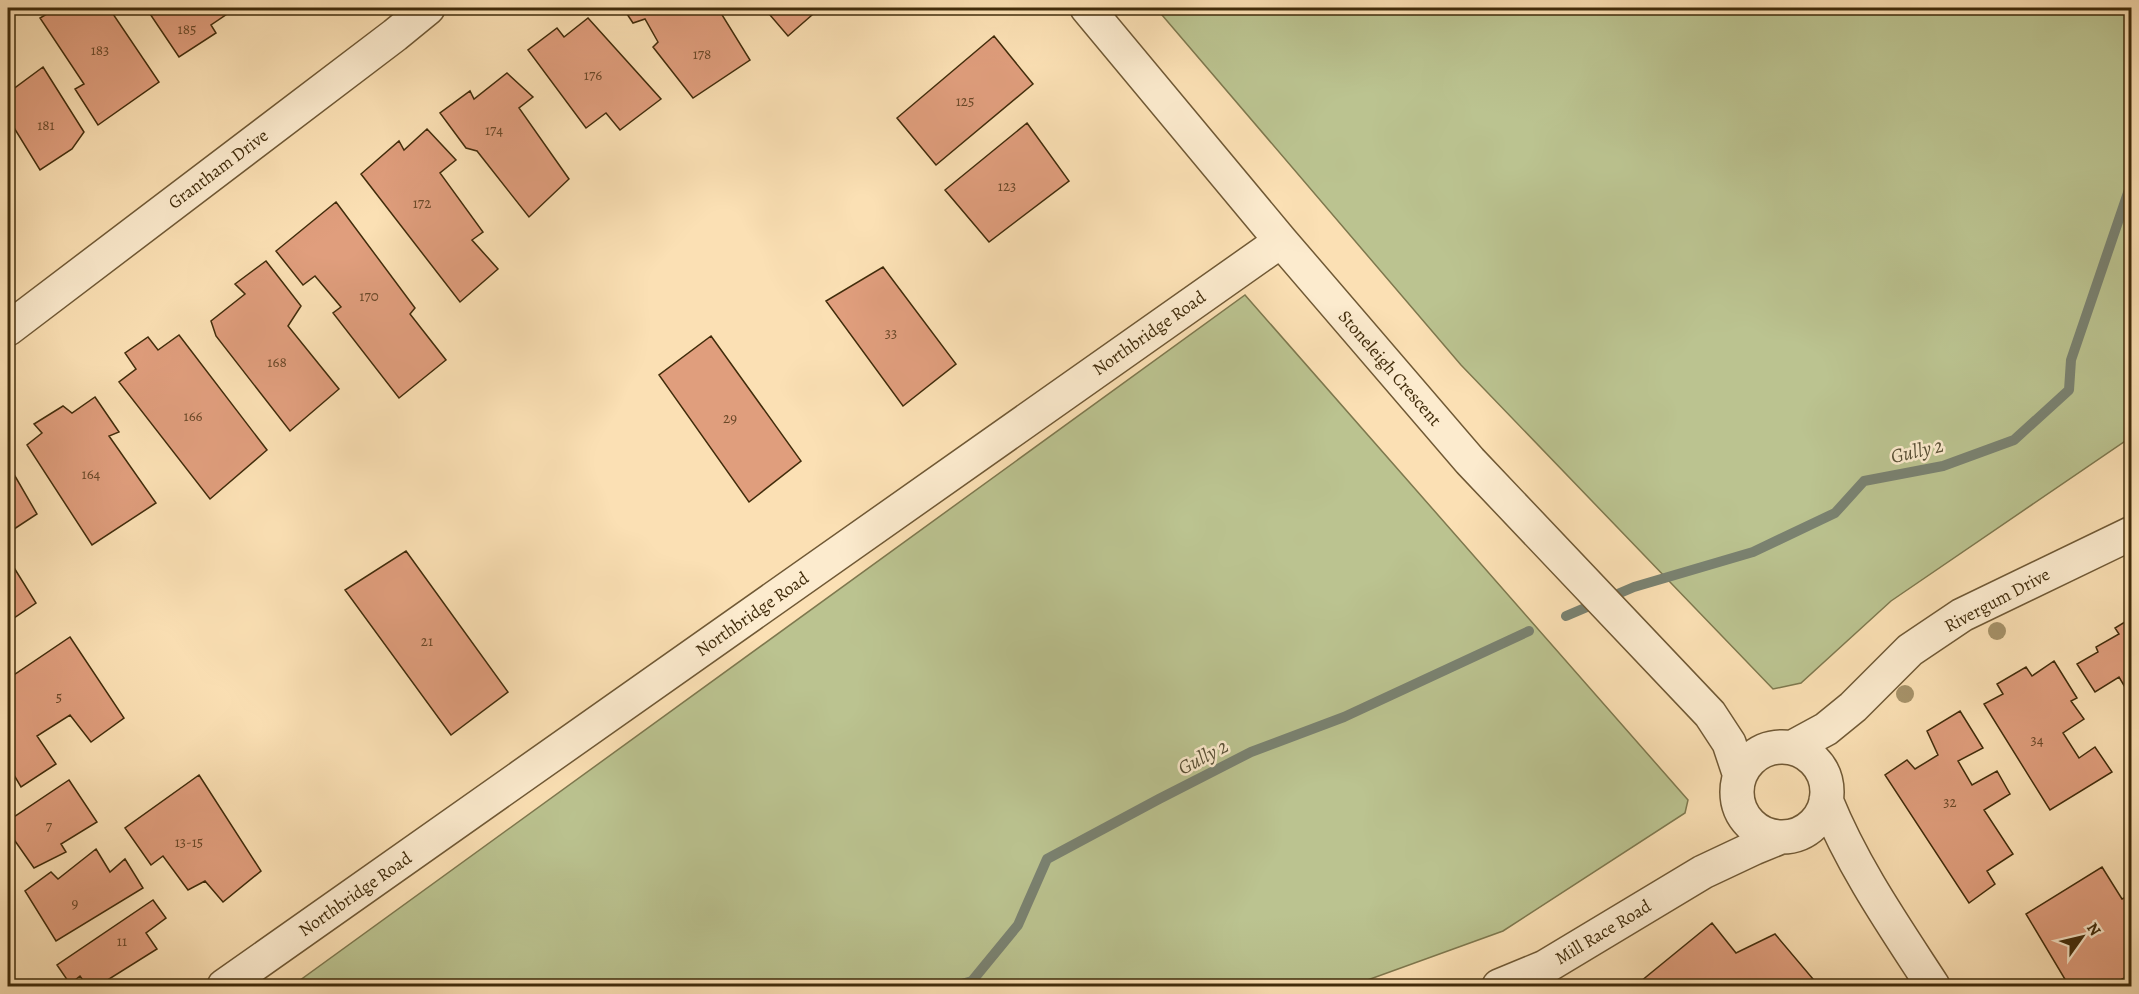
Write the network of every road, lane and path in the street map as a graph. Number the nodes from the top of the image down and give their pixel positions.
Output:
1 (428, 8) edge
2 (1087, 8) edge
3 (1281, 241) junction
4 (8, 329) edge
5 (2132, 533) edge
6 (1875, 684) junction
7 (1710, 714) junction
8 (1786, 747) junction
9 (1824, 787) junction
10 (1739, 790) junction
11 (1788, 836) junction
12 (1703, 872) junction
13 (1875, 895) junction
14 (224, 987) edge
15 (1499, 987) edge
16 (1933, 987) edge

1 - 4 street, Grantham Drive
2 - 3 street, Stoneleigh Crescent
3 - 7 street, Stoneleigh Crescent
3 - 14 street, Northbridge Road
5 - 6 street, Rivergum Drive
6 - 8 street, Rivergum Drive
6 - 9 street, Rivergum Drive
7 - 8 street, Stoneleigh Crescent
7 - 10 street, Stoneleigh Crescent
8 - 9 street, Stoneleigh Crescent
8 - 10 street
9 - 11 street
9 - 13 street, Stoneleigh Crescent
10 - 11 street, Stoneleigh Crescent
10 - 12 street, Mill Race Road
11 - 12 street, Mill Race Road
11 - 13 street, Stoneleigh Crescent
12 - 15 street, Mill Race Road
13 - 16 street, Stoneleigh Crescent

